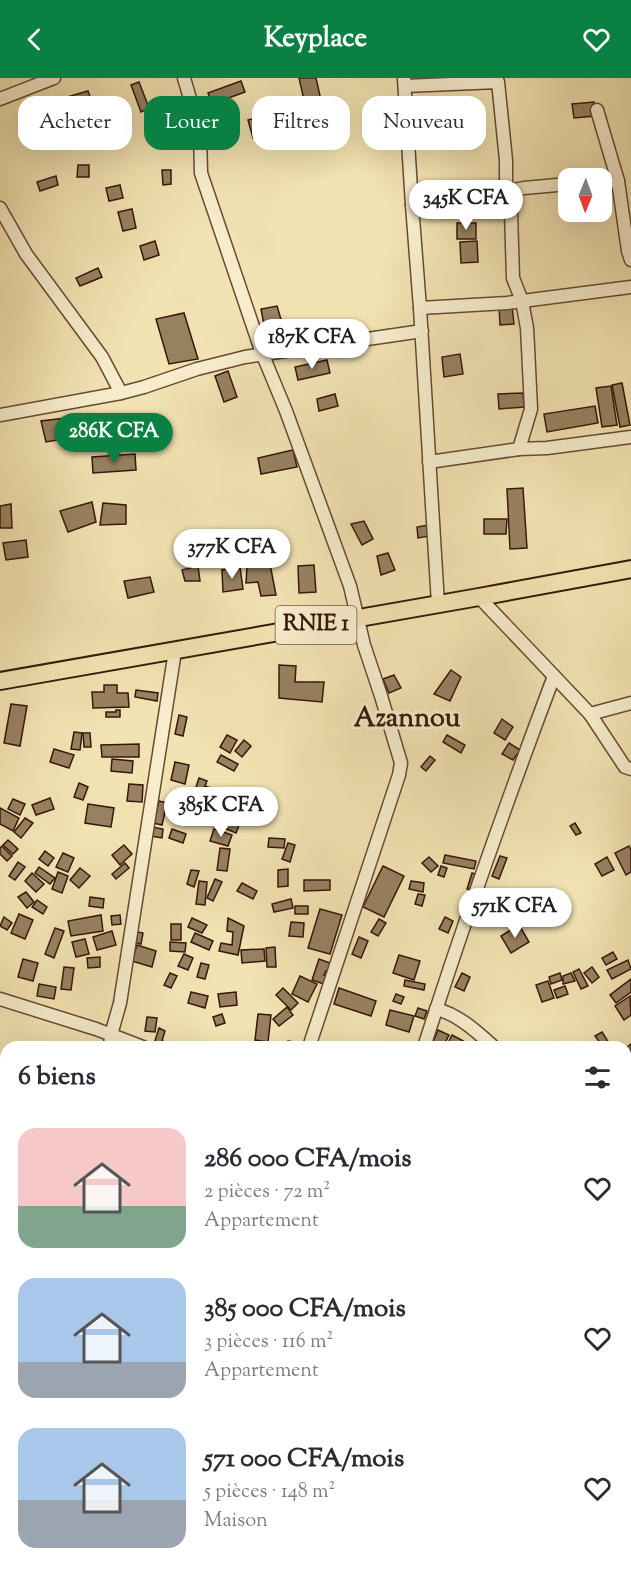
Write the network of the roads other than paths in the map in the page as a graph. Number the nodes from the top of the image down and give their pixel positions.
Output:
1 (54, 78) edge
2 (184, 78) edge
3 (404, 82) edge
4 (0, 99) edge
5 (597, 110) dead end
6 (612, 181) edge
7 (618, 181) junction
8 (558, 185) edge
9 (506, 191) junction
10 (412, 205) junction
11 (0, 208) edge
12 (631, 260) edge
13 (631, 287) edge
14 (522, 301) junction
15 (420, 308) junction
16 (422, 331) junction
17 (262, 353) junction
18 (121, 393) junction
19 (0, 415) edge
20 (631, 437) edge
21 (519, 449) junction
22 (429, 462) junction
23 (631, 569) edge
24 (479, 597) junction
25 (438, 604) junction
26 (357, 618) junction
27 (175, 651) junction
28 (554, 676) junction
29 (0, 681) edge
30 (631, 703) edge
31 (590, 714) junction
32 (628, 768) edge
33 (631, 778) edge
34 (0, 999) edge
35 (436, 1009) junction
36 (111, 1041) edge
37 (311, 1041) edge
38 (426, 1041) edge
39 (486, 1041) edge

1 - 4 street
2 - 17 street
3 - 9 street
3 - 10 street
5 - 7 street
6 - 7 street
7 - 12 street
8 - 9 street
9 - 10 street
9 - 14 street
10 - 15 street
11 - 18 street
13 - 14 street
14 - 15 street
14 - 21 street
15 - 16 street
16 - 17 street
16 - 22 street
17 - 18 street
17 - 26 street
18 - 19 street
20 - 21 street
21 - 22 street
22 - 25 street
23 - 24 highway, RNIE 1
24 - 25 highway, RNIE 1
24 - 28 street
25 - 26 highway, RNIE 1
26 - 27 highway, RNIE 1
26 - 37 street
27 - 29 highway, RNIE 1
27 - 36 street
28 - 31 street
28 - 35 street
30 - 31 street
31 - 32 street
32 - 33 street
34 - 36 street
35 - 38 street
35 - 39 street

